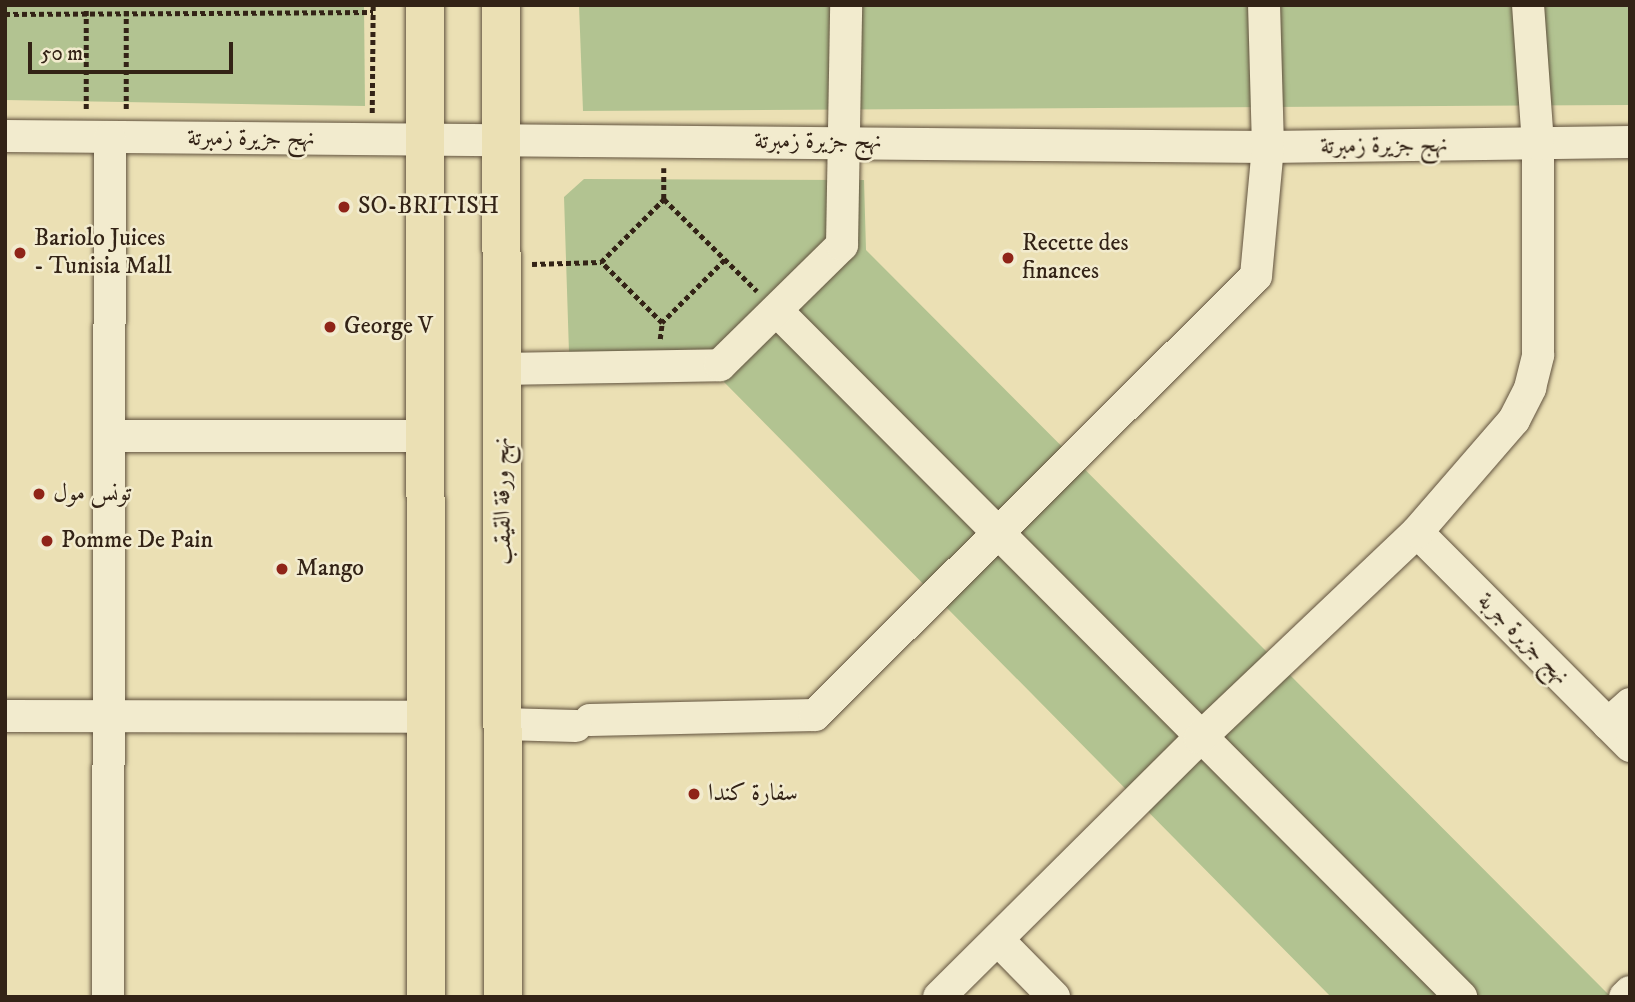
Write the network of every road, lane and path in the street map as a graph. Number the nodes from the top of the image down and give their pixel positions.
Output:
1 (86, 5) edge
2 (126, 5) edge
3 (425, 5) edge
4 (501, 5) edge
5 (846, 5) edge
6 (1264, 5) edge
7 (1528, 5) edge
8 (373, 12) dead end
9 (5, 13) edge
10 (86, 13) junction
11 (126, 13) junction
12 (5, 136) edge
13 (107, 138) junction
14 (423, 140) junction
15 (502, 140) junction
16 (842, 142) junction
17 (1630, 142) edge
18 (1538, 144) junction
19 (1268, 147) junction
20 (725, 260) junction
21 (601, 262) junction
22 (501, 265) junction
23 (777, 311) junction
24 (501, 369) junction
25 (110, 436) junction
26 (425, 436) junction
27 (1417, 532) junction
28 (997, 533) junction
29 (5, 716) edge
30 (108, 717) junction
31 (425, 717) junction
32 (502, 723) junction
33 (1623, 725) edge
34 (1199, 738) junction
35 (998, 940) junction
36 (1630, 992) edge
37 (108, 997) edge
38 (426, 997) edge
39 (503, 997) edge
40 (939, 997) edge
41 (1054, 997) edge
42 (1461, 997) edge
43 (1625, 997) edge

1 - 10 path
2 - 11 path
3 - 14 main road
4 - 15 main road, نهج ورقة القيقب
5 - 16 street
6 - 19 street
7 - 18 street
8 - 11 path
9 - 10 path
10 - 11 path
10 - 13 path
11 - 13 path
12 - 13 street, نهج جزيرة زمبرتة
13 - 14 street, نهج جزيرة زمبرتة
13 - 25 street
14 - 15 street, نهج جزيرة زمبرتة
14 - 26 main road
15 - 16 street, نهج جزيرة زمبرتة
15 - 22 main road, نهج ورقة القيقب
16 - 19 street, نهج جزيرة زمبرتة
16 - 23 street
17 - 18 street, نهج جزيرة زمبرتة
18 - 19 street, نهج جزيرة زمبرتة
18 - 27 street
19 - 28 street
20 - 21 path
20 - 21 path
20 - 23 path
21 - 22 path
22 - 24 main road, نهج ورقة القيقب
23 - 24 street
23 - 28 street
24 - 32 main road, نهج ورقة القيقب
25 - 26 street
25 - 30 street
26 - 31 main road
27 - 33 street, نهج جزيرة جربة
27 - 34 street
28 - 32 street
28 - 34 street
29 - 30 street
30 - 31 street
30 - 37 street
31 - 38 main road
32 - 39 main road, نهج ورقة القيقب
34 - 35 street
34 - 42 street
35 - 40 street
35 - 41 street
36 - 43 street

